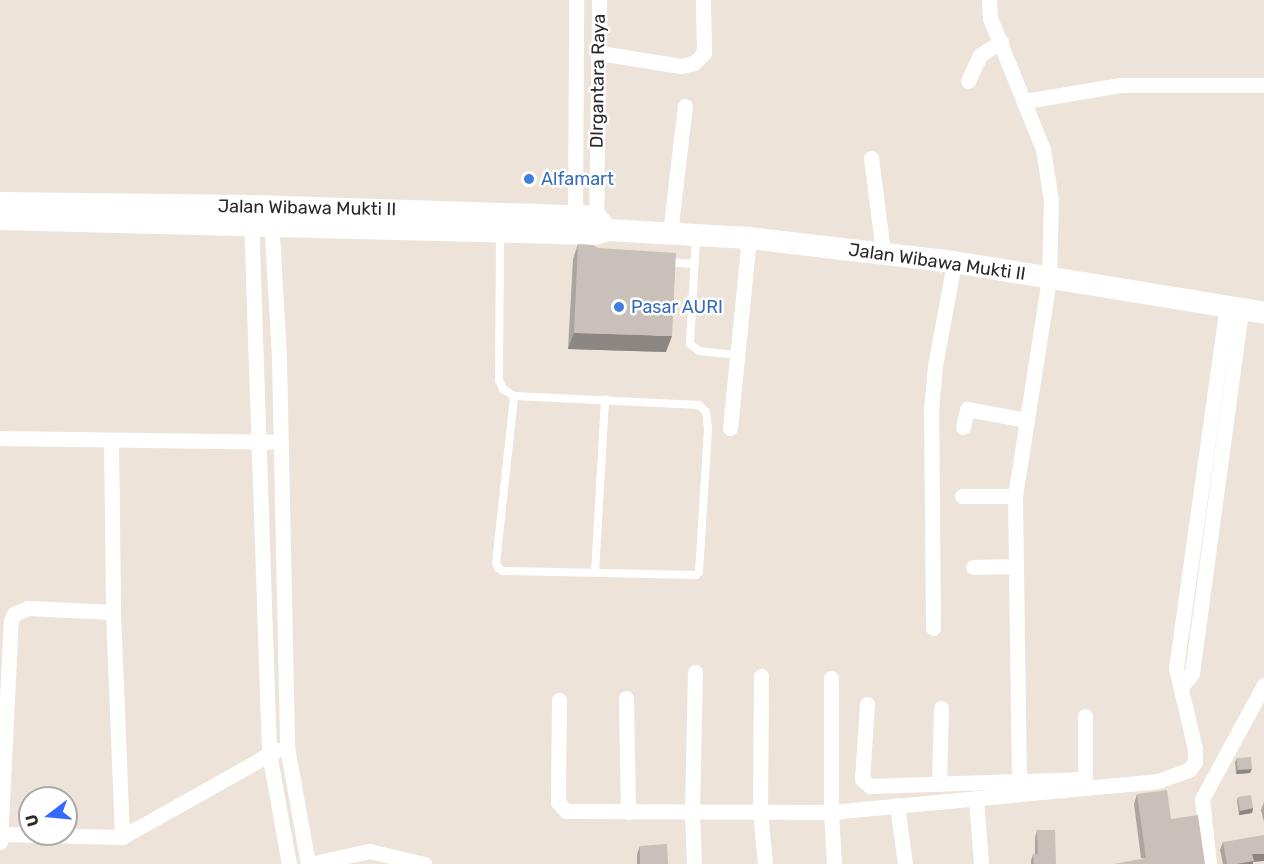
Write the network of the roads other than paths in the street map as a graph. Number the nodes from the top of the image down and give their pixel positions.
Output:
1 (576, 0) edge
2 (599, 0) edge
3 (703, 0) edge
4 (988, 0) edge
5 (1001, 42) junction
6 (599, 53) junction
7 (968, 81) dead end
8 (1264, 85) edge
9 (1025, 101) junction
10 (685, 106) dead end
11 (576, 131) junction
12 (598, 132) junction
13 (871, 158) dead end
14 (0, 203) edge
15 (261, 215) junction
16 (0, 219) edge
17 (502, 222) junction
18 (590, 226) junction
19 (670, 233) junction
20 (697, 234) junction
21 (749, 238) junction
22 (883, 252) junction
23 (661, 262) edge
24 (954, 262) junction
25 (694, 264) junction
26 (1049, 279) junction
27 (1234, 308) junction
28 (1264, 313) edge
29 (736, 355) junction
30 (514, 396) junction
31 (605, 399) junction
32 (1027, 420) junction
33 (963, 427) dead end
34 (730, 428) dead end
35 (0, 438) edge
36 (111, 440) junction
37 (260, 442) junction
38 (280, 443) junction
39 (962, 496) dead end
40 (1015, 496) junction
41 (973, 567) dead end
42 (1014, 567) junction
43 (595, 573) junction
44 (113, 612) junction
45 (933, 628) dead end
46 (695, 672) dead end
47 (761, 676) dead end
48 (831, 678) dead end
49 (1264, 685) edge
50 (626, 698) dead end
51 (559, 700) dead end
52 (867, 704) dead end
53 (941, 708) dead end
54 (1085, 717) dead end
55 (287, 747) junction
56 (269, 753) junction
57 (1018, 782) junction
58 (939, 784) junction
59 (976, 799) junction
60 (897, 805) junction
61 (760, 810) junction
62 (692, 812) junction
63 (831, 812) junction
64 (628, 813) junction
65 (0, 834) edge
66 (122, 837) junction
67 (0, 842) edge
68 (289, 864) edge
69 (309, 864) edge
70 (424, 864) edge
71 (694, 864) edge
72 (765, 864) edge
73 (834, 864) edge
74 (905, 864) edge
75 (981, 864) edge
76 (1209, 864) edge

1 - 11 street, DIrgantara Raya
2 - 6 street, DIrgantara Raya
3 - 6 street
4 - 5 street
5 - 7 street
5 - 9 street
6 - 12 street, DIrgantara Raya
8 - 9 street
9 - 26 street
10 - 19 street
11 - 12 street
11 - 18 street, DIrgantara Raya
12 - 18 street, DIrgantara Raya
13 - 22 street
14 - 15 main road, Jalan Wibawa Mukti II
15 - 16 main road, Jalan Wibawa Mukti II
15 - 17 main road, Jalan Wibawa Mukti II
15 - 37 street
15 - 38 street
17 - 18 main road, Jalan Wibawa Mukti II
17 - 30 lane
18 - 19 main road, Jalan Wibawa Mukti II
19 - 20 main road, Jalan Wibawa Mukti II
20 - 21 main road, Jalan Wibawa Mukti II
20 - 25 lane
21 - 22 main road, Jalan Wibawa Mukti II
21 - 29 street
22 - 24 main road, Jalan Wibawa Mukti II
23 - 25 lane
24 - 26 main road, Jalan Wibawa Mukti II
24 - 45 street
25 - 29 lane
26 - 27 main road, Jalan Wibawa Mukti II
26 - 32 street
27 - 28 main road, Jalan Wibawa Mukti II
27 - 59 street
29 - 34 street
30 - 31 lane
30 - 43 lane
31 - 43 lane
31 - 43 lane
32 - 33 street
32 - 40 street
35 - 36 street
36 - 37 street
36 - 44 street
37 - 38 street
37 - 56 street
38 - 55 street
39 - 40 street
40 - 42 street
41 - 42 street
42 - 57 street
44 - 65 street
44 - 66 street
46 - 62 street
47 - 61 street
48 - 63 street
49 - 76 street
50 - 64 street
51 - 64 street
52 - 58 street
53 - 58 street
54 - 57 street
55 - 56 street
55 - 69 street
56 - 66 street
56 - 68 street
57 - 58 street
59 - 60 street
59 - 75 street
60 - 63 street
60 - 74 street
61 - 62 street
61 - 63 street
61 - 72 street
62 - 64 street
62 - 71 street
63 - 73 street
65 - 66 street
65 - 67 street
69 - 70 street

